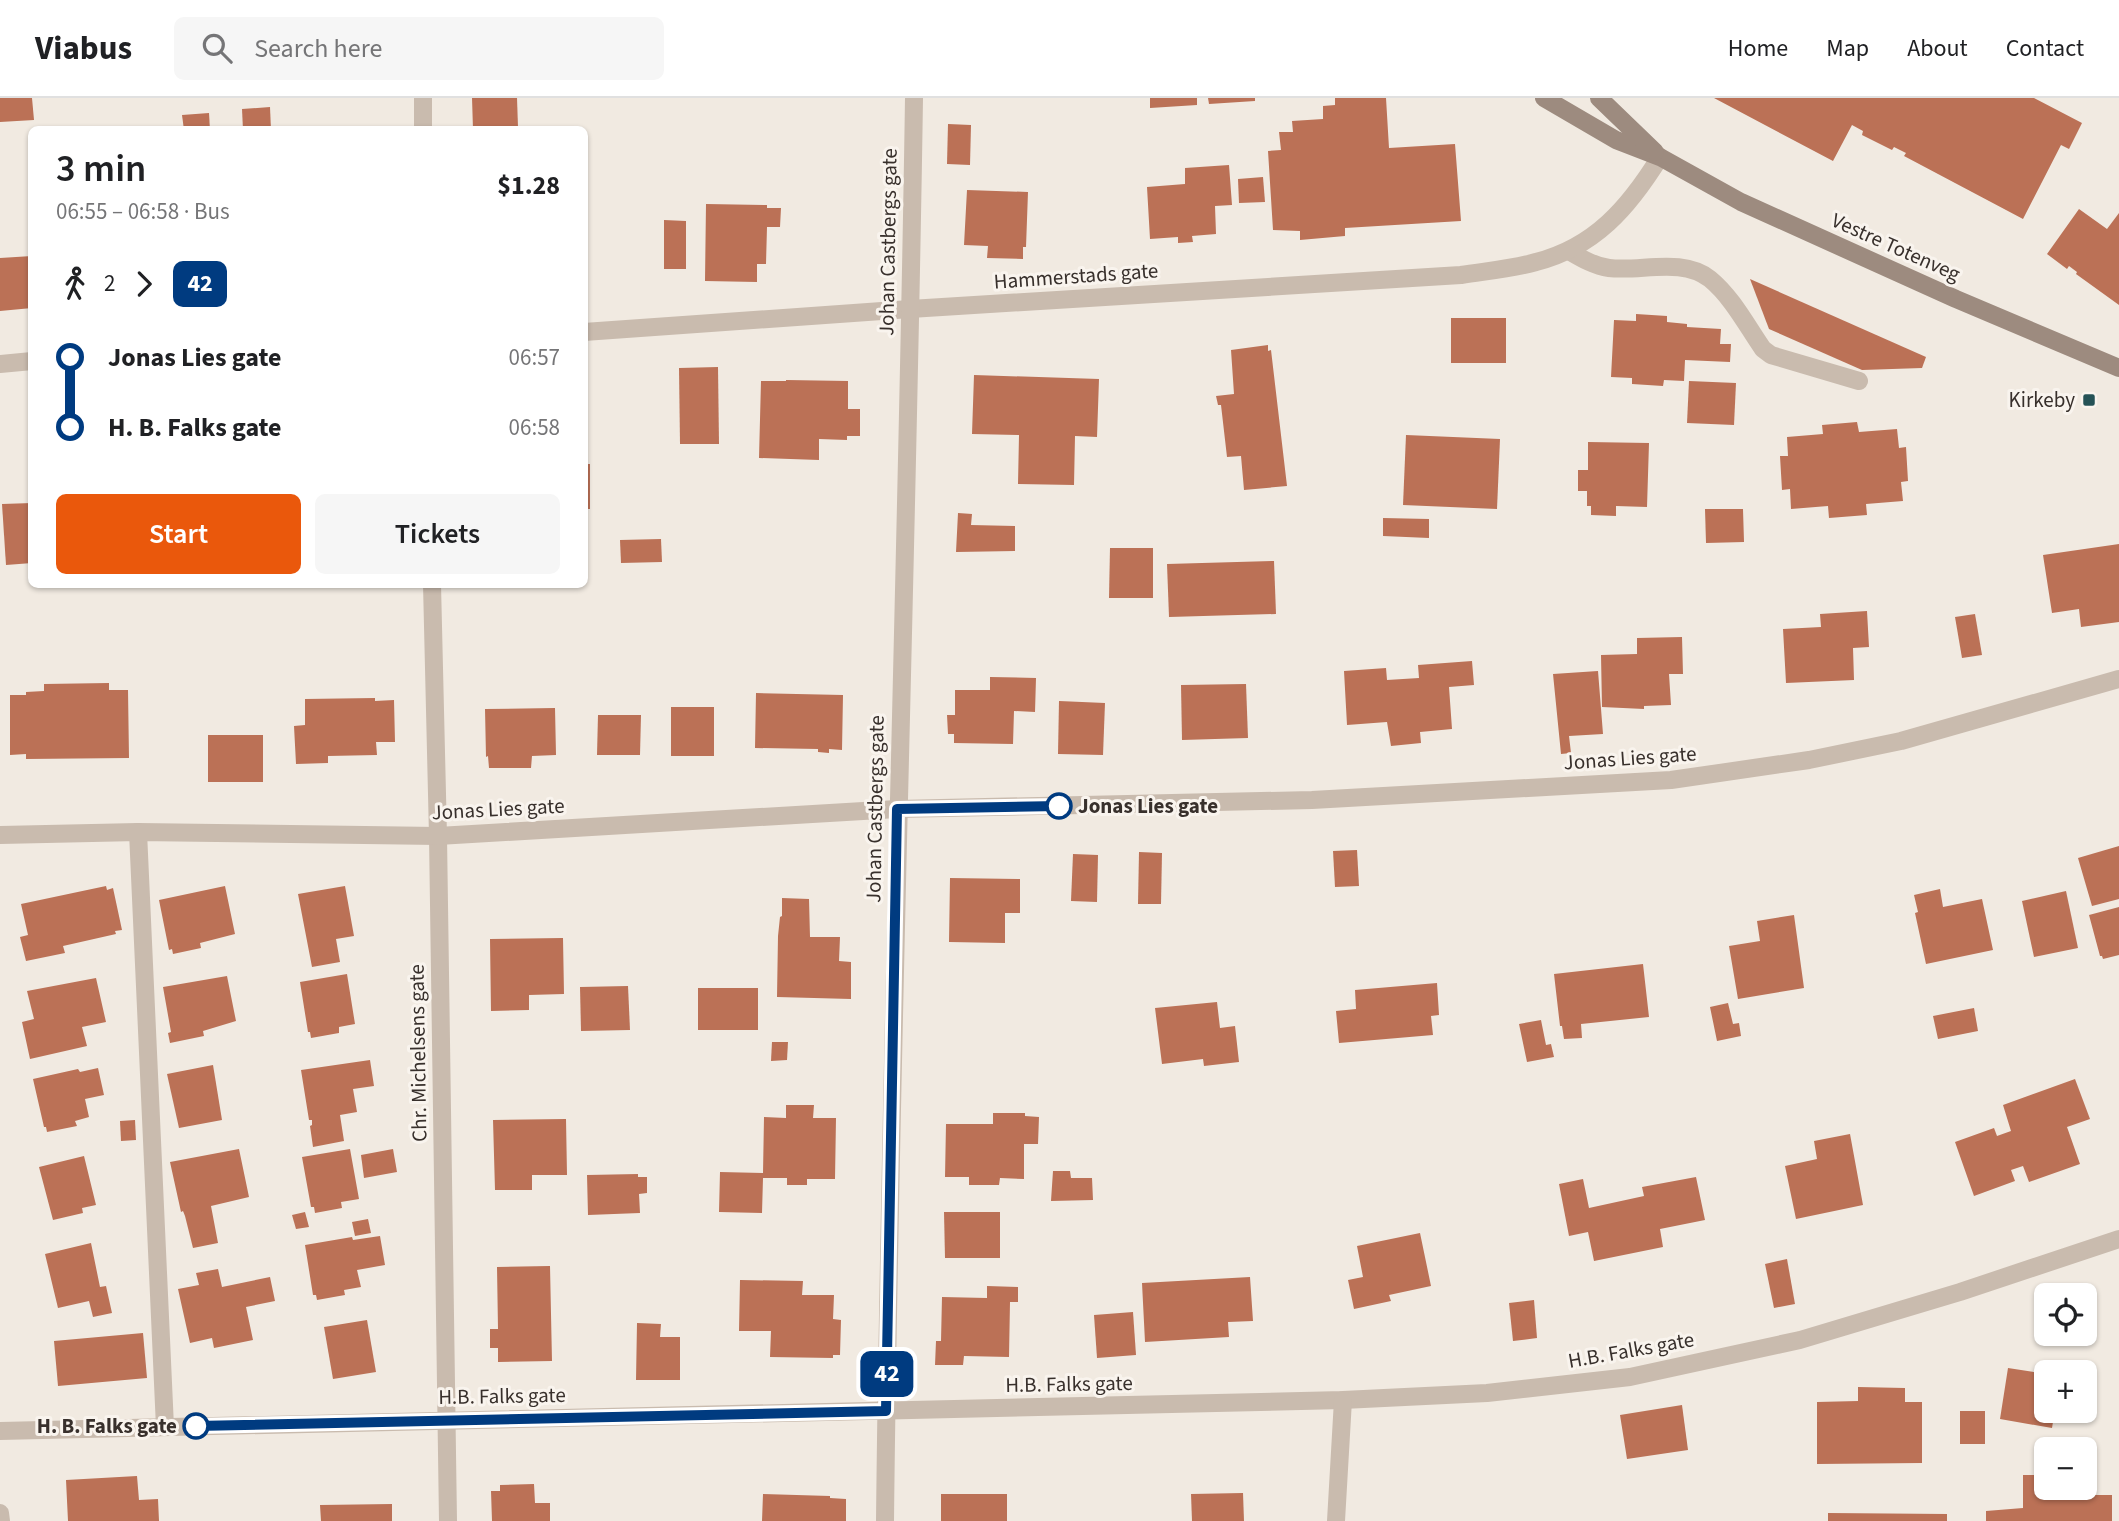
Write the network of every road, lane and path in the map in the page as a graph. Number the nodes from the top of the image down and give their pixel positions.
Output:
1 (423, 98) edge
2 (914, 98) edge
3 (1544, 98) edge
4 (1599, 98) edge
5 (423, 126) edge
6 (1660, 157) junction
7 (1569, 251) junction
8 (911, 309) junction
9 (588, 332) edge
10 (28, 360) edge
11 (0, 364) edge
12 (2119, 368) edge
13 (1858, 382) dead end
14 (432, 588) edge
15 (2119, 679) edge
16 (897, 809) junction
17 (138, 832) junction
18 (0, 835) edge
19 (438, 836) junction
20 (2119, 1239) edge
21 (1343, 1400) junction
22 (886, 1411) junction
23 (446, 1420) junction
24 (165, 1427) junction
25 (0, 1431) edge
26 (0, 1513) edge
27 (1, 1521) edge
28 (448, 1521) edge
29 (885, 1521) edge
30 (1336, 1521) edge

1 - 5 street
2 - 8 street, Johan Castbergs gate
3 - 6 main road, Vestre Totenveg
4 - 6 main road, Vestre Totenveg
6 - 7 street, Hammerstads gate
6 - 12 main road, Vestre Totenveg
7 - 8 street, Hammerstads gate
7 - 13 street
8 - 9 street, Hammerstads gate
8 - 16 street, Johan Castbergs gate
10 - 11 street
14 - 19 street, Chr. Michelsens gate
15 - 16 street, Jonas Lies gate
16 - 19 street, Jonas Lies gate
16 - 22 street, Johan Castbergs gate
17 - 18 street, Jonas Lies gate
17 - 19 street, Jonas Lies gate
17 - 24 street
19 - 23 street, Chr. Michelsens gate
20 - 21 street, H.B. Falks gate
21 - 22 street, H.B. Falks gate
21 - 30 street
22 - 23 street, H.B. Falks gate
22 - 29 street, Johan Castbergs gate
23 - 24 street, H.B. Falks gate
23 - 28 street, Chr. Michelsens gate
24 - 25 street, H.B. Falks gate
26 - 27 street

